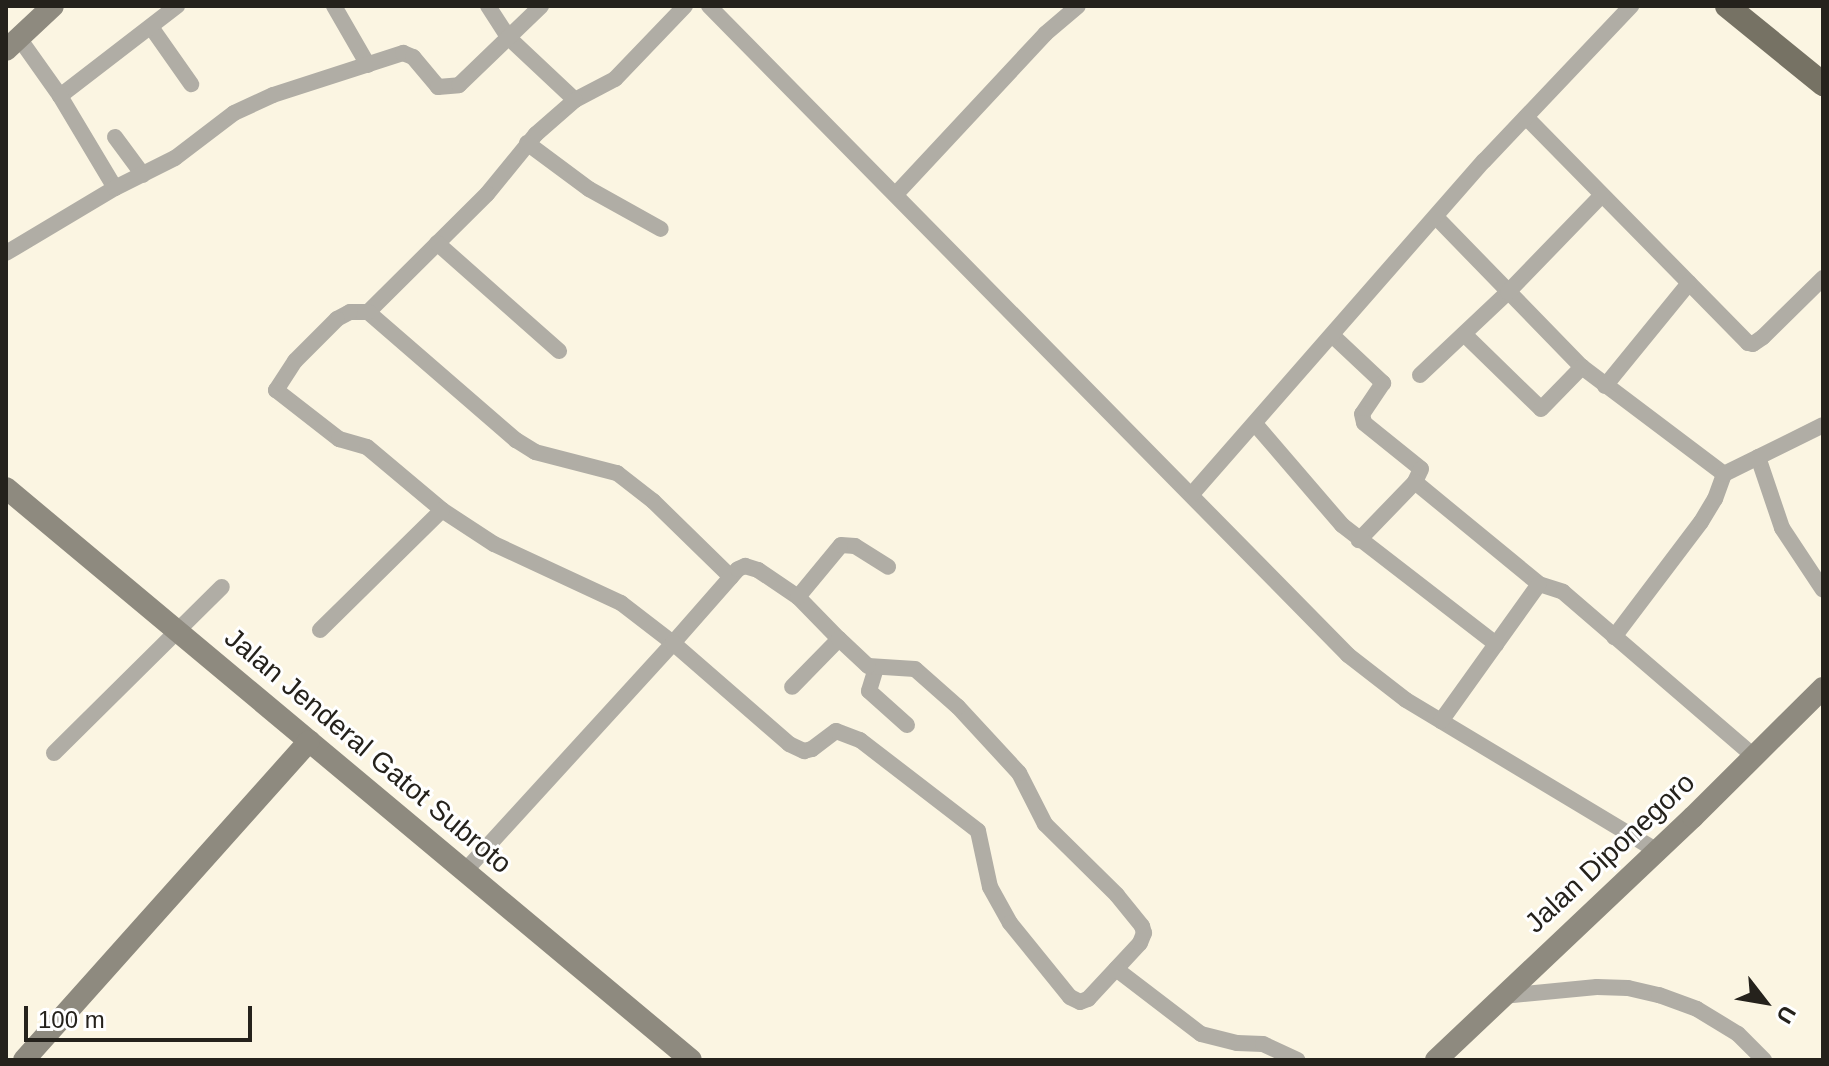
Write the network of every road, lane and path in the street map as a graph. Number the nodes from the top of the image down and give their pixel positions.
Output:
1 (53, 6) edge
2 (177, 6) edge
3 (334, 6) edge
4 (488, 6) edge
5 (541, 6) edge
6 (685, 6) edge
7 (709, 6) edge
8 (1078, 6) edge
9 (1631, 6) edge
10 (1727, 6) edge
11 (151, 27) junction
12 (508, 37) junction
13 (13, 44) edge
14 (368, 65) junction
15 (191, 84) dead end
16 (1823, 84) edge
17 (60, 96) junction
18 (575, 100) junction
19 (1526, 117) junction
20 (115, 137) dead end
21 (527, 143) junction
22 (143, 175) junction
23 (115, 188) junction
24 (896, 194) junction
25 (1602, 195) junction
26 (1436, 217) junction
27 (661, 229) dead end
28 (437, 243) junction
29 (6, 253) edge
30 (1689, 283) junction
31 (1820, 286) edge
32 (1508, 292) junction
33 (368, 312) junction
34 (1464, 334) junction
35 (1333, 336) junction
36 (559, 351) dead end
37 (1582, 367) junction
38 (1420, 375) dead end
39 (1605, 386) junction
40 (1256, 425) junction
41 (1823, 425) edge
42 (1758, 457) junction
43 (1724, 474) junction
44 (1415, 482) junction
45 (6, 488) edge
46 (1192, 494) junction
47 (442, 510) junction
48 (1359, 540) junction
49 (888, 567) dead end
50 (731, 577) junction
51 (1539, 584) junction
52 (222, 587) dead end
53 (1823, 590) edge
54 (798, 597) junction
55 (320, 630) dead end
56 (179, 632) junction
57 (1614, 637) junction
58 (839, 639) junction
59 (673, 643) junction
60 (1496, 644) junction
61 (876, 668) junction
62 (792, 687) dead end
63 (1823, 688) edge
64 (1441, 721) junction
65 (907, 725) dead end
66 (309, 741) junction
67 (54, 753) dead end
68 (1754, 756) junction
69 (1656, 850) junction
70 (465, 871) junction
71 (1116, 969) junction
72 (1502, 996) junction
73 (24, 1060) edge
74 (691, 1060) edge
75 (1297, 1060) edge
76 (1436, 1060) edge
77 (1764, 1060) edge

1 - 13 main road
2 - 11 street
3 - 14 street
4 - 12 street
5 - 12 street
6 - 18 street
7 - 24 street
8 - 24 street
9 - 19 street
10 - 16 main road
11 - 15 street
11 - 17 street
12 - 14 street
12 - 18 street
13 - 17 street
14 - 22 street
17 - 23 street
18 - 21 street
19 - 25 street
19 - 26 street
20 - 22 street
21 - 27 street
21 - 28 street
22 - 23 street
23 - 29 street
24 - 46 street
25 - 30 street
25 - 32 street
26 - 32 street
26 - 35 street
28 - 33 street
28 - 36 street
30 - 31 street
30 - 39 street
32 - 34 street
32 - 37 street
33 - 47 street
33 - 50 street
34 - 37 street
34 - 38 street
35 - 40 street
35 - 44 street
37 - 39 street
39 - 43 street
40 - 46 street
40 - 48 street
41 - 42 street
42 - 43 street
42 - 53 street
43 - 57 street
44 - 48 street
44 - 51 street
45 - 56 main road, Jalan Jenderal Gatot Subroto
46 - 64 street
47 - 55 street
47 - 59 street
48 - 60 street
49 - 54 street
50 - 54 street
50 - 59 street
51 - 57 street
51 - 60 street
52 - 56 street
54 - 58 street
56 - 66 main road, Jalan Jenderal Gatot Subroto
56 - 67 street
57 - 68 street
58 - 61 street
58 - 62 street
59 - 70 street
59 - 71 street
60 - 64 street
61 - 65 street
61 - 71 street
63 - 68 main road, Jalan Diponegoro
64 - 69 street
66 - 70 main road, Jalan Jenderal Gatot Subroto
66 - 73 main road
68 - 69 main road, Jalan Diponegoro
69 - 72 main road, Jalan Diponegoro
70 - 74 main road, Jalan Jenderal Gatot Subroto
71 - 75 street
72 - 76 main road, Jalan Diponegoro
72 - 77 street

